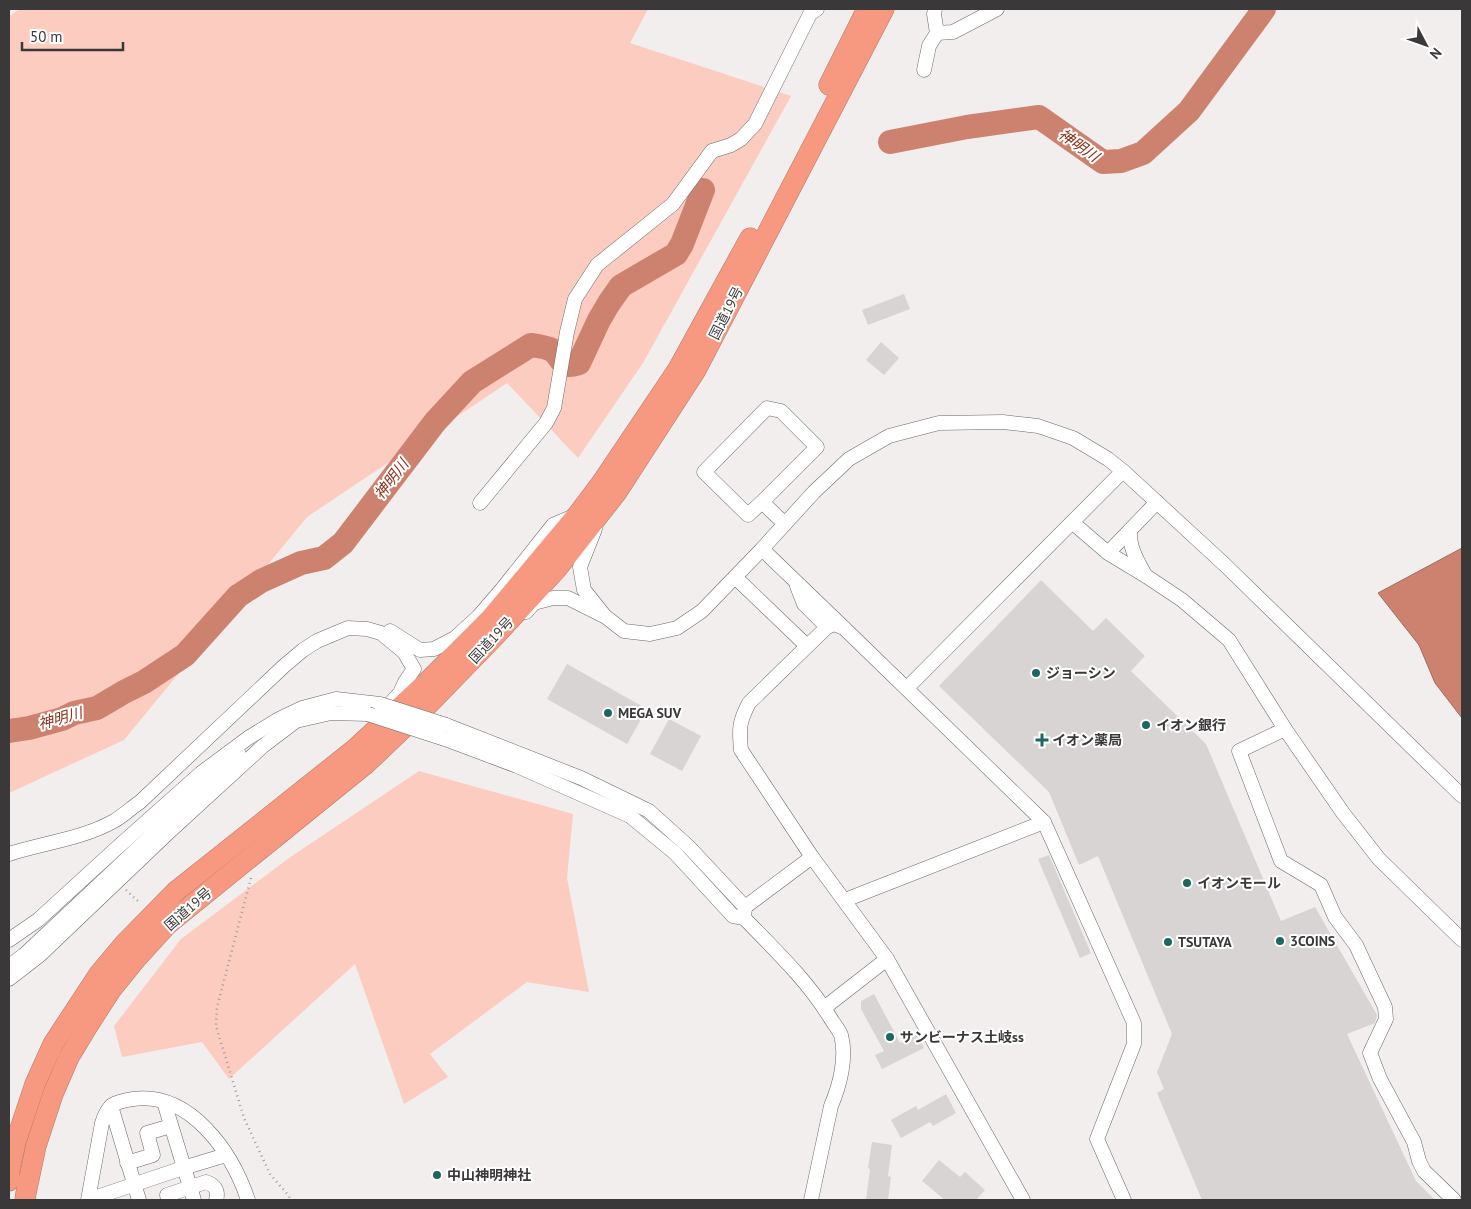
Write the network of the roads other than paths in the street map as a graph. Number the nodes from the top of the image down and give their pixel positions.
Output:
1 (867, 9) edge
2 (884, 9) edge
3 (935, 9) edge
4 (997, 9) edge
5 (810, 10) edge
6 (937, 33) junction
7 (924, 70) dead end
8 (1123, 471) junction
9 (762, 502) junction
10 (1157, 502) junction
11 (480, 504) dead end
12 (605, 508) junction
13 (578, 514) junction
14 (1072, 523) junction
15 (785, 524) junction
16 (1130, 530) junction
17 (762, 549) junction
18 (1108, 553) junction
19 (1146, 576) junction
20 (735, 577) junction
21 (795, 581) junction
22 (606, 617) junction
23 (827, 627) junction
24 (844, 628) junction
25 (807, 646) junction
26 (906, 688) junction
27 (430, 704) junction
28 (279, 719) junction
29 (1285, 729) junction
30 (445, 732) junction
31 (1462, 796) edge
32 (1044, 822) junction
33 (9, 846) edge
34 (9, 854) edge
35 (223, 855) junction
36 (812, 857) junction
37 (845, 900) junction
38 (744, 912) junction
39 (9, 940) edge
40 (1462, 940) edge
41 (887, 958) junction
42 (9, 966) edge
43 (9, 979) edge
44 (824, 1008) junction
45 (164, 1102) junction
46 (111, 1106) junction
47 (171, 1126) junction
48 (226, 1155) junction
49 (128, 1162) junction
50 (183, 1168) junction
51 (9, 1173) edge
52 (134, 1185) junction
53 (192, 1194) edge
54 (25, 1200) edge
55 (139, 1200) edge
56 (168, 1200) edge
57 (216, 1200) edge
58 (248, 1200) edge
59 (811, 1200) edge
60 (1023, 1200) edge
61 (1124, 1200) edge
62 (1454, 1200) edge

1 - 13 highway, 国道19号
2 - 12 highway, 国道19号
3 - 6 street
4 - 6 street
5 - 11 street
6 - 7 street
8 - 10 street
8 - 14 street
8 - 15 street
9 - 9 street
9 - 15 street
10 - 16 street
10 - 31 street
12 - 22 street
12 - 27 highway, 国道19号
13 - 33 street
13 - 35 highway, 国道19号
14 - 18 street
14 - 26 street
15 - 17 street
16 - 18 street
16 - 19 street
17 - 20 street
17 - 21 street
18 - 19 street
19 - 29 street
20 - 22 street
20 - 25 street
21 - 23 street
21 - 24 street
22 - 27 street
23 - 24 street
23 - 25 street
24 - 26 street
25 - 36 street
26 - 32 street
27 - 54 highway, 国道19号
28 - 30 street, bridge
28 - 39 street
28 - 42 street
29 - 40 street
29 - 62 street
30 - 38 street
30 - 43 street, bridge
32 - 37 street
32 - 61 street
34 - 35 street
35 - 51 highway, 国道19号
36 - 37 street
36 - 38 street
37 - 41 street
38 - 44 street
41 - 44 street
41 - 60 street
44 - 59 street
45 - 46 street
45 - 47 street
45 - 48 street
46 - 49 street
46 - 52 street
47 - 49 street
47 - 50 street
48 - 50 street
48 - 58 street
49 - 52 street
50 - 52 street
50 - 53 street
52 - 55 street
53 - 56 street
53 - 57 street

